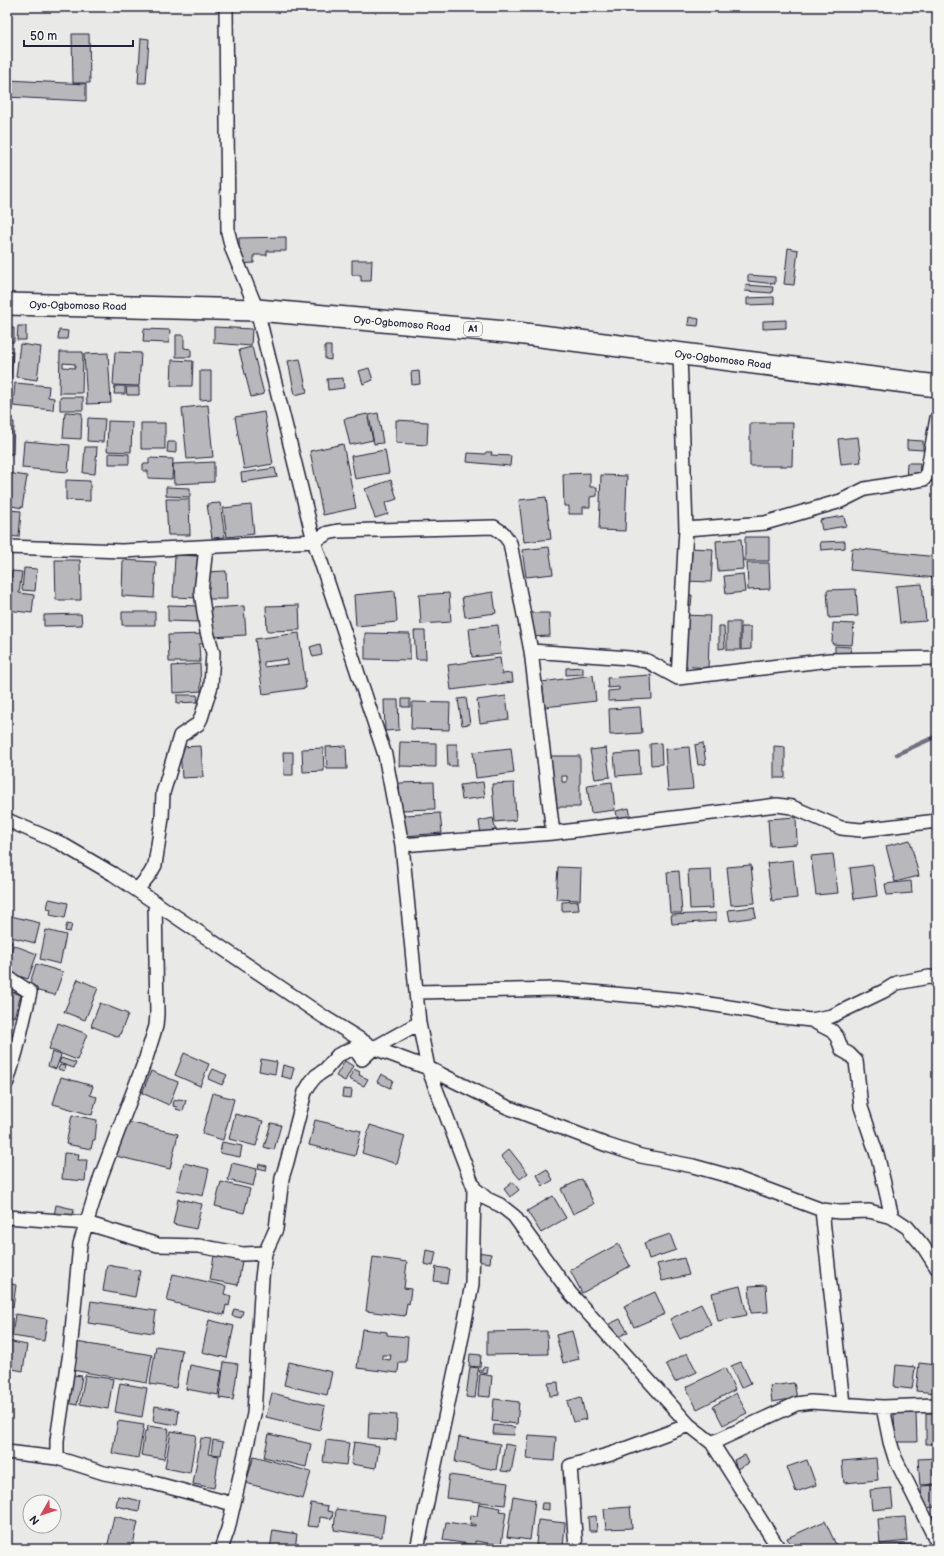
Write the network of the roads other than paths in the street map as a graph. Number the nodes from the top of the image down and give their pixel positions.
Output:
1 (226, 7) edge
2 (7, 304) edge
3 (257, 310) junction
4 (680, 354) junction
5 (937, 386) edge
6 (937, 418) edge
7 (686, 529) junction
8 (314, 541) junction
9 (206, 546) junction
10 (7, 547) edge
11 (531, 650) junction
12 (937, 658) edge
13 (678, 678) junction
14 (7, 820) edge
15 (937, 821) edge
16 (552, 833) junction
17 (402, 845) junction
18 (137, 890) junction
19 (155, 902) junction
20 (7, 977) edge
21 (937, 978) edge
22 (416, 992) junction
23 (811, 1020) junction
24 (419, 1023) junction
25 (374, 1048) junction
26 (428, 1068) junction
27 (7, 1082) edge
28 (474, 1188) junction
29 (822, 1210) junction
30 (7, 1217) edge
31 (892, 1218) junction
32 (86, 1223) junction
33 (265, 1253) junction
34 (937, 1268) edge
35 (843, 1404) junction
36 (937, 1405) edge
37 (883, 1406) junction
38 (689, 1425) junction
39 (712, 1444) junction
40 (7, 1452) edge
41 (57, 1458) junction
42 (233, 1504) junction
43 (932, 1518) edge
44 (937, 1542) edge
45 (221, 1549) edge
46 (416, 1549) edge
47 (576, 1549) edge
48 (779, 1549) edge

1 - 3 street
2 - 3 highway, Oyo-Ogbomoso Road / A1
3 - 4 highway, Oyo-Ogbomoso Road / A1
3 - 8 street
4 - 5 highway, Oyo-Ogbomoso Road / A1
4 - 7 street
6 - 7 street
7 - 13 street
8 - 9 street
8 - 11 street
8 - 17 street
9 - 10 street
9 - 18 street
11 - 13 street
11 - 16 street
12 - 13 street
14 - 18 street
15 - 16 street
16 - 17 street
17 - 22 street
18 - 19 street
19 - 25 street
19 - 32 street
20 - 27 street
21 - 23 street
22 - 23 street
22 - 24 street
23 - 31 street
24 - 25 street
24 - 26 street
25 - 26 street
25 - 33 street
26 - 28 street
26 - 29 street
28 - 38 street
28 - 46 street
29 - 31 street
29 - 35 street
30 - 32 street
31 - 34 street
32 - 33 street
32 - 41 street
33 - 42 street
35 - 37 street
35 - 39 street
36 - 37 street
37 - 43 street
38 - 39 street
38 - 47 street
39 - 48 street
40 - 41 street
41 - 42 street
42 - 45 street
43 - 44 street

